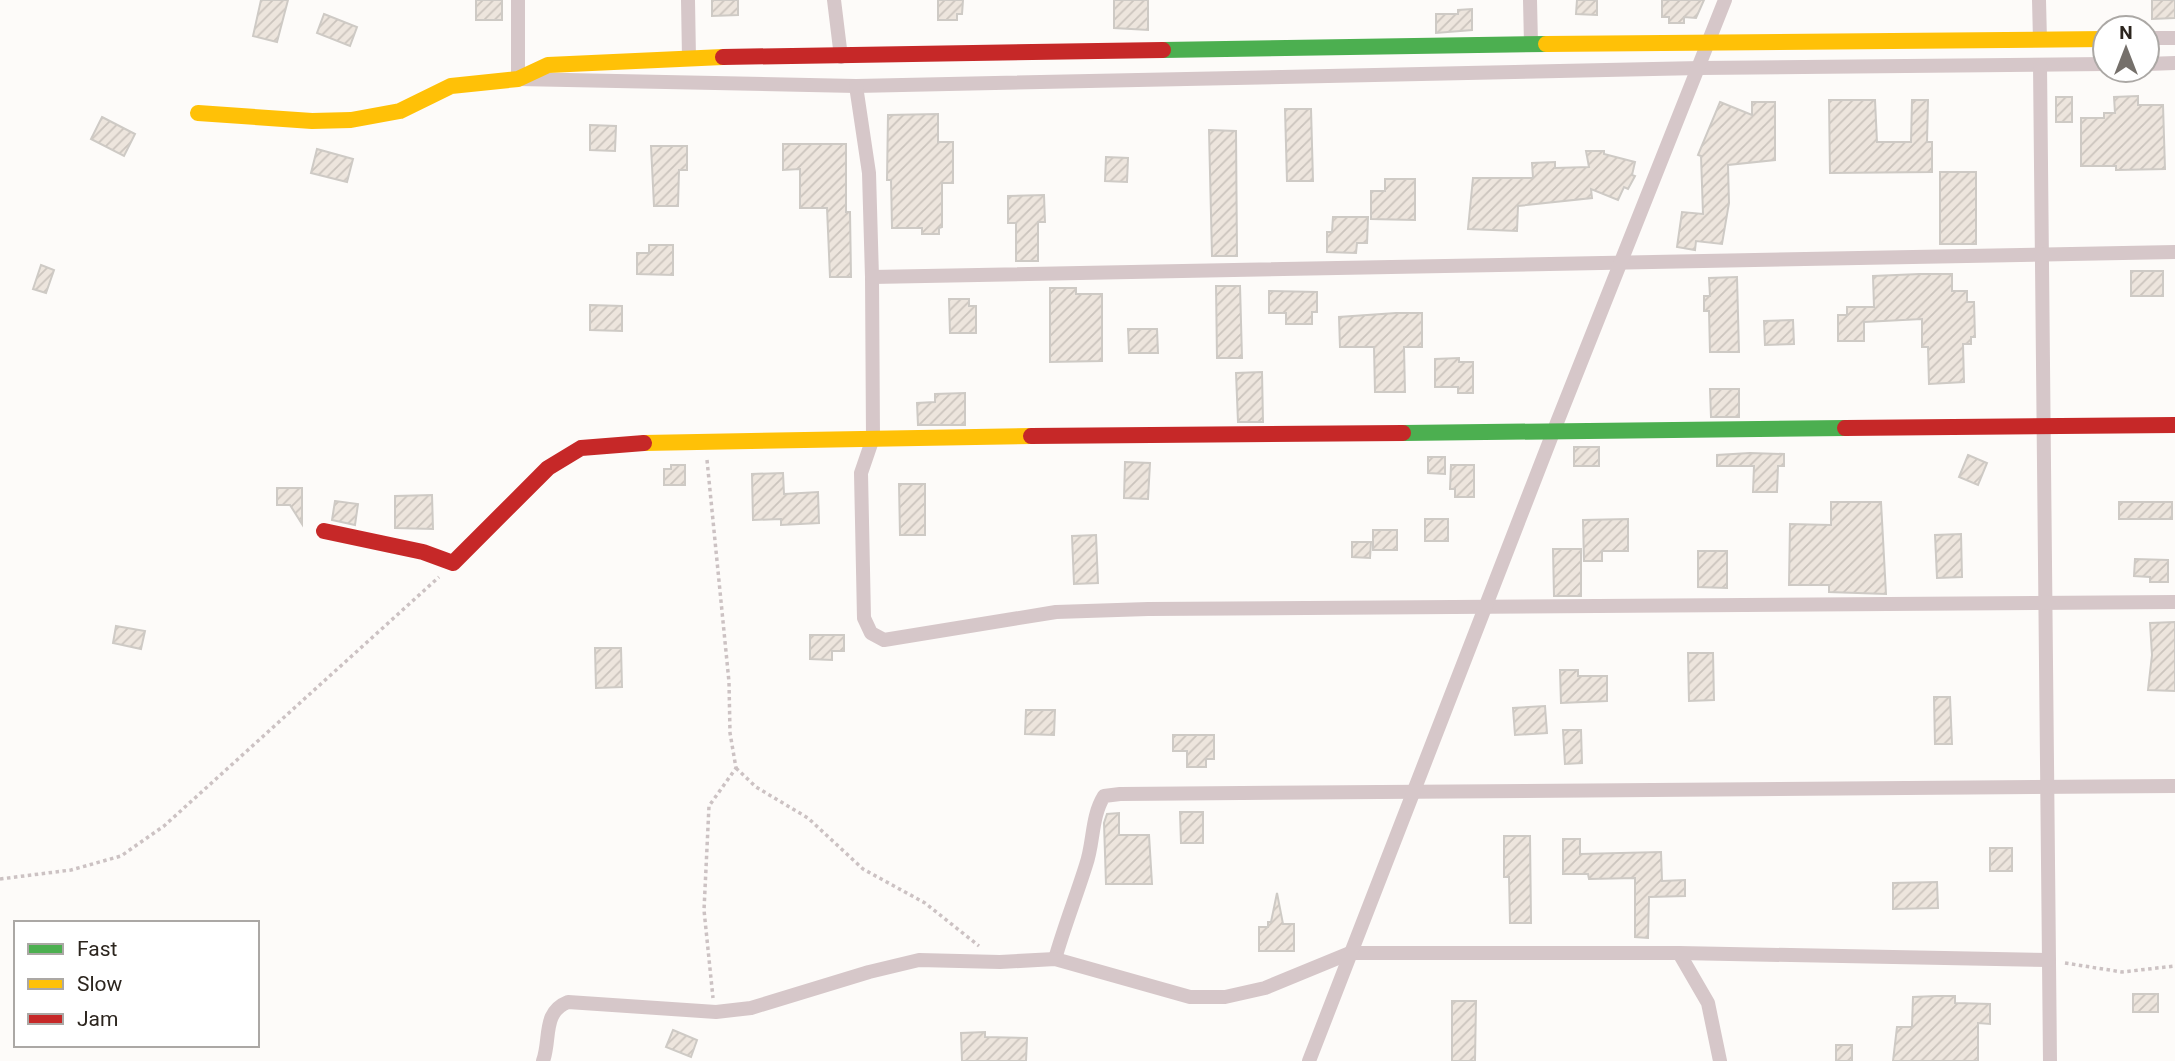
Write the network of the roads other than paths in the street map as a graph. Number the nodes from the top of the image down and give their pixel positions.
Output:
1 (518, 0) edge
2 (688, 0) edge
3 (834, 0) edge
4 (1530, 0) edge
5 (1725, 0) edge
6 (2039, 0) edge
7 (2091, 39) edge
8 (2040, 40) junction
9 (1531, 44) junction
10 (1709, 44) junction
11 (841, 57) junction
12 (689, 58) junction
13 (2091, 64) edge
14 (2040, 65) junction
15 (1699, 68) junction
16 (518, 79) junction
17 (856, 86) junction
18 (198, 113) dead end
19 (2175, 252) edge
20 (2042, 254) junction
21 (1622, 263) junction
22 (872, 277) junction
23 (2044, 425) junction
24 (2175, 425) edge
25 (1554, 430) junction
26 (873, 438) junction
27 (324, 531) dead end
28 (2175, 602) edge
29 (2045, 606) junction
30 (1485, 607) junction
31 (2047, 786) junction
32 (2175, 786) edge
33 (1416, 791) junction
34 (1350, 953) junction
35 (1679, 953) junction
36 (1055, 959) junction
37 (2049, 961) junction
38 (543, 1061) edge
39 (1309, 1061) edge
40 (1720, 1061) edge
41 (2050, 1061) edge

1 - 16 street
2 - 12 street
3 - 11 street
4 - 9 street
5 - 10 street
6 - 8 street
7 - 8 street
8 - 10 street
9 - 10 street
9 - 11 street
10 - 15 street
11 - 12 street
12 - 16 street
13 - 14 street
14 - 15 street
14 - 20 street
15 - 17 street
15 - 21 street
16 - 17 street
16 - 18 street
17 - 22 street
19 - 20 street
20 - 21 street
20 - 23 street
21 - 22 street
21 - 25 street
22 - 26 street
23 - 24 street
23 - 25 street
23 - 29 street
25 - 26 street
25 - 30 street
26 - 27 street
26 - 30 street
28 - 29 street
29 - 30 street
29 - 31 street
30 - 33 street
31 - 32 street
31 - 33 street
31 - 37 street
33 - 34 street
33 - 36 street
34 - 35 street
34 - 36 street
34 - 39 street
35 - 37 street
35 - 40 street
36 - 38 street
37 - 41 street

